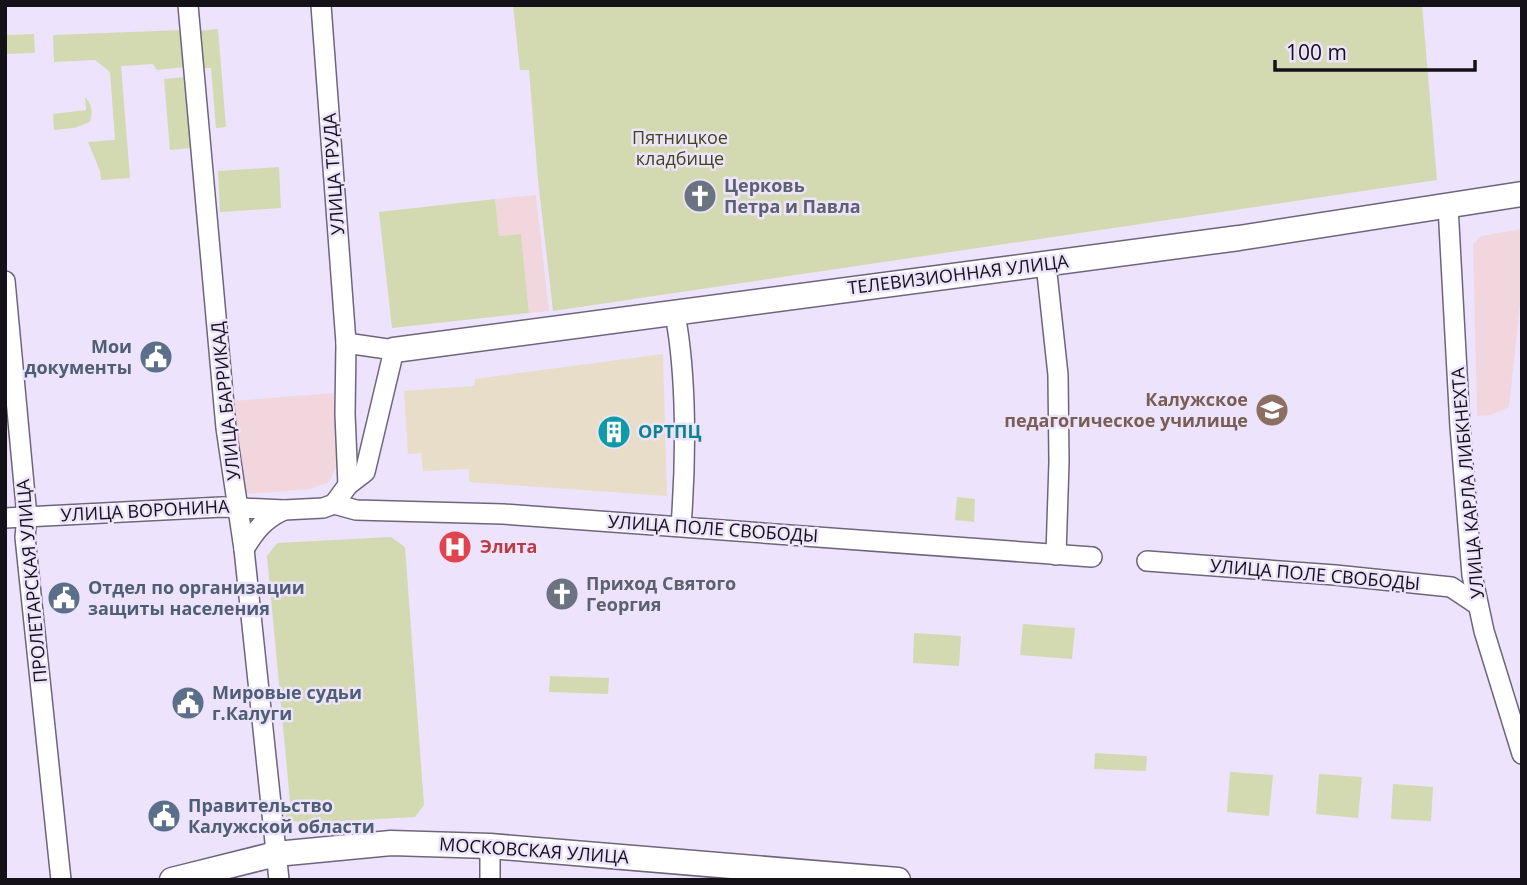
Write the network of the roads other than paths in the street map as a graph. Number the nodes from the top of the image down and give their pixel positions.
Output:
1 (188, 5) edge
2 (321, 5) edge
3 (1522, 194) edge
4 (1448, 206) junction
5 (1046, 264) junction
6 (5, 281) edge
7 (676, 314) junction
8 (346, 343) junction
9 (394, 350) junction
10 (341, 495) junction
11 (238, 507) junction
12 (284, 510) junction
13 (27, 517) junction
14 (5, 518) edge
15 (681, 526) junction
16 (244, 549) junction
17 (1056, 555) junction
18 (1092, 557) dead end
19 (1147, 561) dead end
20 (1478, 605) junction
21 (1522, 754) edge
22 (490, 846) junction
23 (276, 855) junction
24 (61, 880) edge
25 (172, 880) edge
26 (279, 880) edge
27 (490, 880) edge
28 (898, 880) edge

1 - 11 street, УЛИЦА БАРРИКАД
2 - 8 street, УЛИЦА ТРУДА
3 - 4 main road, ТЕЛЕВИЗИОННАЯ УЛИЦА
4 - 5 main road, ТЕЛЕВИЗИОННАЯ УЛИЦА
4 - 20 street, УЛИЦА КАРЛА ЛИБКНЕХТА
5 - 7 main road, ТЕЛЕВИЗИОННАЯ УЛИЦА
5 - 17 street
6 - 13 street, ПРОЛЕТАРСКАЯ УЛИЦА
7 - 9 main road, ТЕЛЕВИЗИОННАЯ УЛИЦА
7 - 15 street
8 - 9 street
8 - 10 street, УЛИЦА ТРУДА
9 - 10 street
10 - 12 street
10 - 15 street, УЛИЦА ПОЛЕ СВОБОДЫ
11 - 12 street, УЛИЦА ВОРОНИНА
11 - 13 street, УЛИЦА ВОРОНИНА
11 - 16 street, УЛИЦА БАРРИКАД
12 - 16 street
13 - 14 street, УЛИЦА ВОРОНИНА
13 - 24 street, ПРОЛЕТАРСКАЯ УЛИЦА
15 - 17 street, УЛИЦА ПОЛЕ СВОБОДЫ
16 - 23 street, УЛИЦА БАРРИКАД
17 - 18 street, УЛИЦА ПОЛЕ СВОБОДЫ
19 - 20 street, УЛИЦА ПОЛЕ СВОБОДЫ
20 - 21 street, УЛИЦА КАРЛА ЛИБКНЕХТА
22 - 23 main road, МОСКОВСКАЯ УЛИЦА
22 - 27 street
22 - 28 main road, МОСКОВСКАЯ УЛИЦА
23 - 25 main road, МОСКОВСКАЯ УЛИЦА
23 - 26 street, УЛИЦА БАРРИКАД

